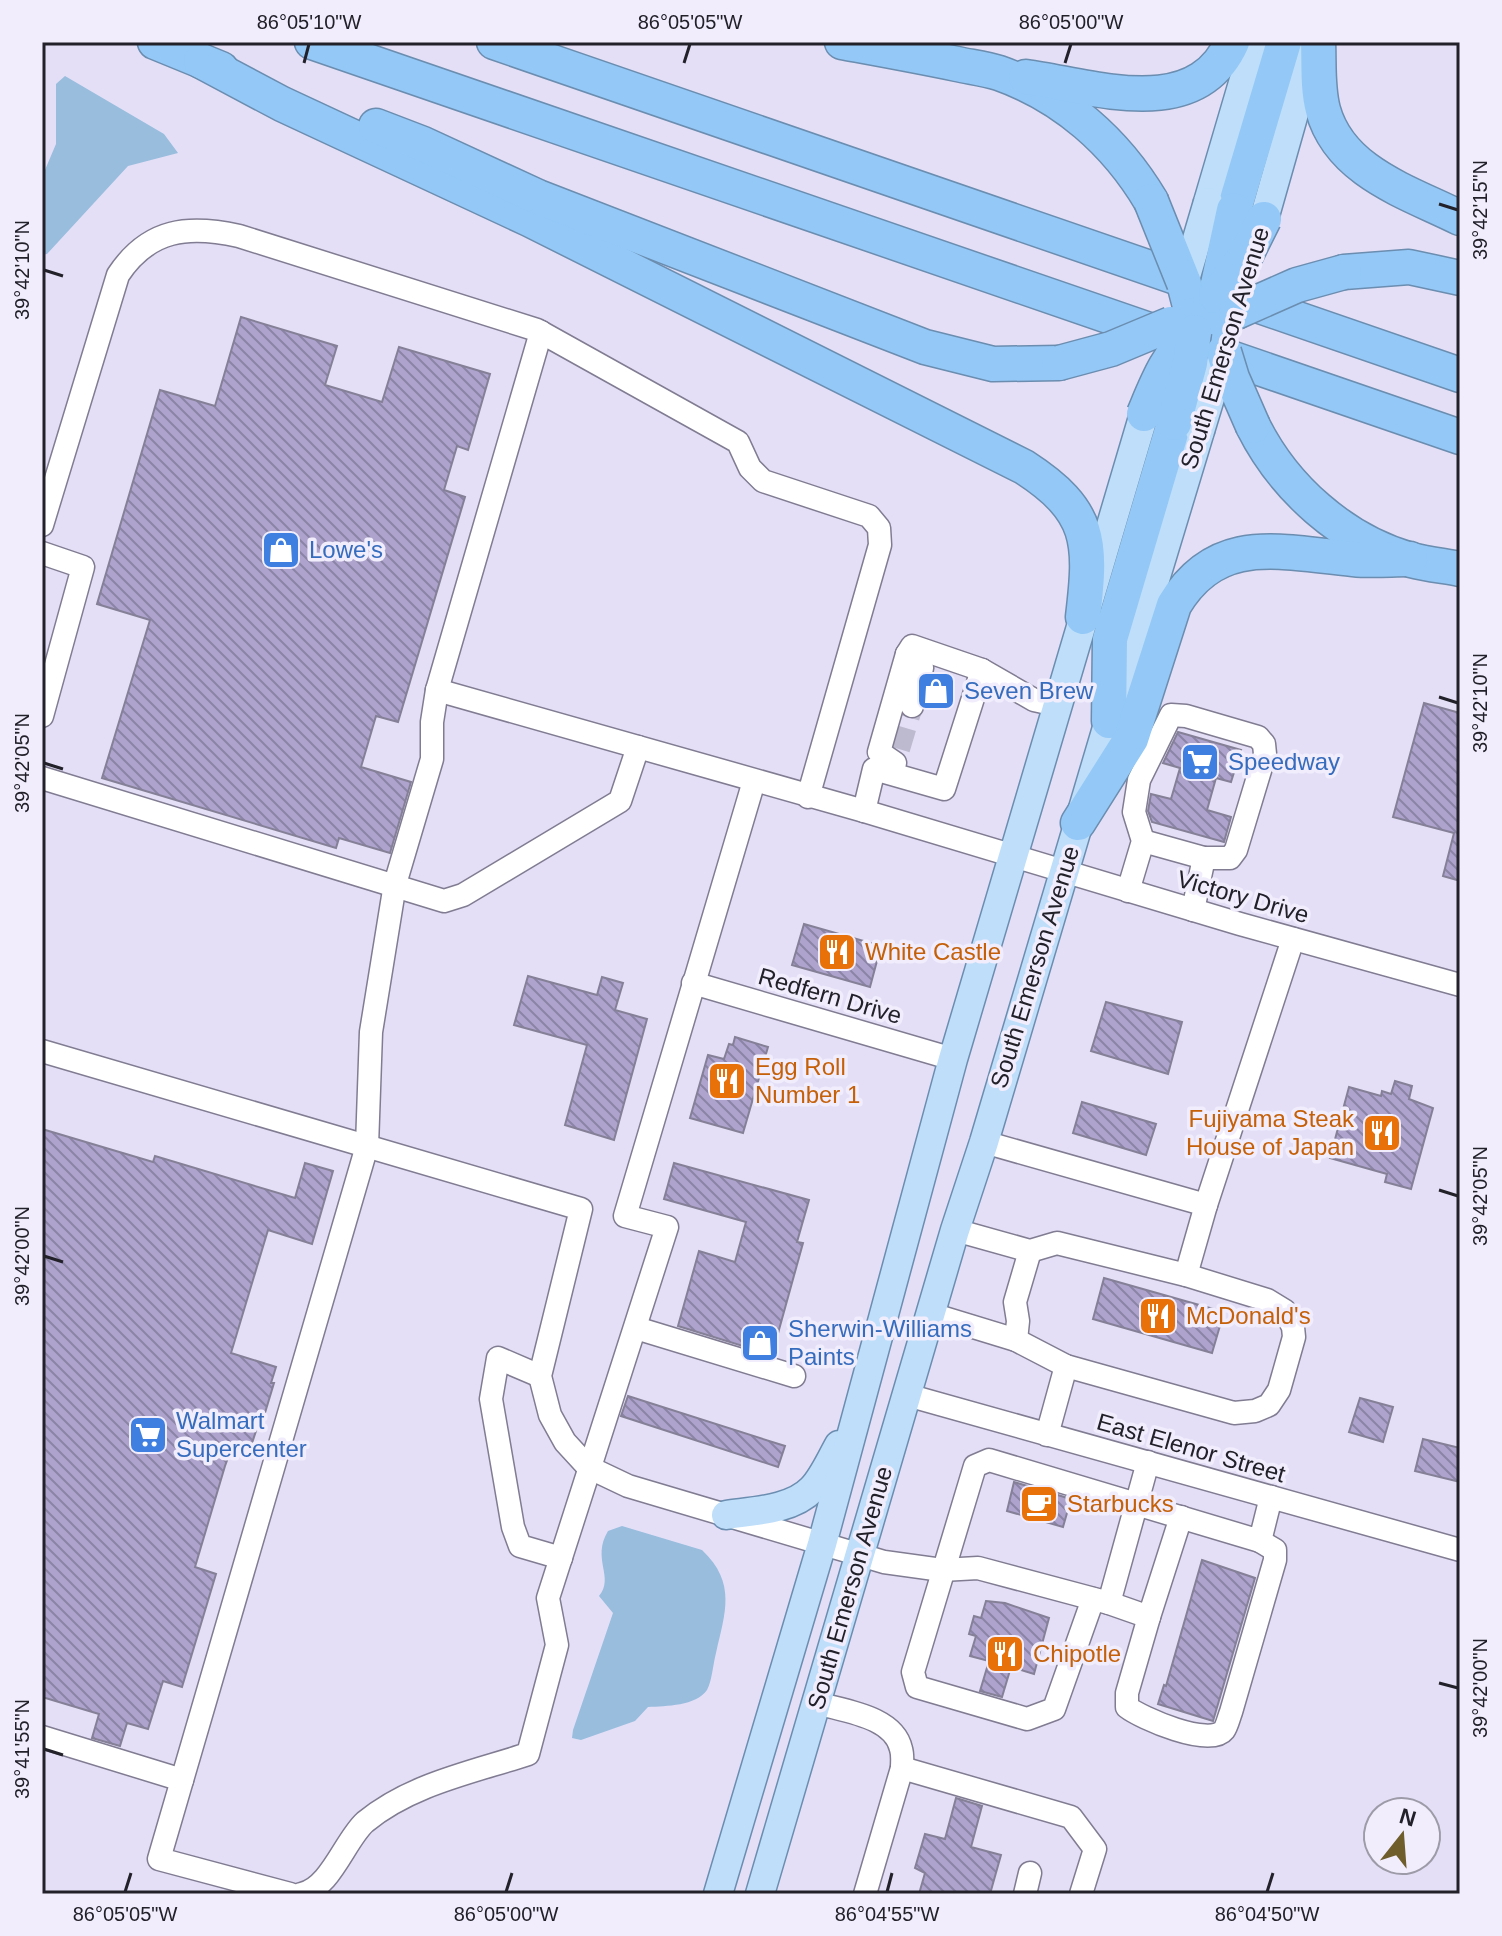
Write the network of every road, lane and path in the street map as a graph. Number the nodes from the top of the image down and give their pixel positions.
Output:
1 (155, 42) edge
2 (312, 42) edge
3 (494, 42) edge
4 (842, 42) edge
5 (1232, 42) edge
6 (1255, 42) edge
7 (1284, 42) edge
8 (1317, 42) edge
9 (201, 61) junction
10 (997, 73) junction
11 (1235, 210) junction
12 (1460, 218) edge
13 (1460, 278) edge
14 (1204, 317) junction
15 (541, 332) junction
16 (1460, 375) edge
17 (1173, 423) junction
18 (1460, 437) edge
19 (42, 525) edge
20 (42, 553) edge
21 (1410, 559) junction
22 (1460, 569) edge
23 (1083, 617) junction
24 (907, 654) junction
25 (982, 670) junction
26 (437, 690) junction
27 (1057, 705) junction
28 (912, 706) tunnel mouth
29 (42, 716) edge
30 (1117, 735) junction
31 (638, 747) junction
32 (896, 762) junction
33 (42, 778) edge
34 (1139, 780) junction
35 (754, 781) junction
36 (808, 797) junction
37 (864, 811) junction
38 (1078, 823) joint
39 (1143, 841) junction
40 (1013, 857) junction
41 (1204, 858) junction
42 (1064, 873) junction
43 (395, 884) junction
44 (1128, 891) junction
45 (1193, 910) junction
46 (1293, 939) junction
47 (693, 983) junction
48 (1460, 985) edge
49 (42, 1051) edge
50 (953, 1059) junction
51 (984, 1142) junction
52 (367, 1146) junction
53 (1206, 1205) junction
54 (955, 1230) junction
55 (1030, 1251) junction
56 (1186, 1275) junction
57 (931, 1314) junction
58 (636, 1328) junction
59 (1016, 1340) junction
60 (1066, 1366) junction
61 (540, 1376) junction
62 (794, 1376) dead end
63 (907, 1395) junction
64 (855, 1421) junction
65 (1047, 1435) junction
66 (1148, 1462) junction
67 (591, 1469) junction
68 (1271, 1497) junction
69 (1138, 1504) junction
70 (726, 1515) junction
71 (1181, 1517) junction
72 (1260, 1541) junction
73 (822, 1544) junction
74 (1460, 1550) edge
75 (860, 1555) junction
76 (561, 1558) junction
77 (942, 1570) junction
78 (1101, 1601) junction
79 (1149, 1617) junction
80 (817, 1703) junction
81 (42, 1737) edge
82 (902, 1768) junction
83 (182, 1780) junction
84 (290, 1894) edge
85 (301, 1894) edge
86 (718, 1894) edge
87 (760, 1894) edge
88 (865, 1894) edge
89 (1081, 1894) edge

1 - 9 highway
2 - 18 highway
3 - 16 highway
4 - 10 highway
5 - 10 highway
6 - 11 main road
7 - 11 highway
8 - 11 main road, South Emerson Avenue
8 - 12 highway
9 - 14 highway, bridge
9 - 23 highway
10 - 14 highway, bridge
11 - 14 highway, bridge
13 - 14 highway, bridge
14 - 17 highway, bridge
14 - 21 highway, bridge
15 - 19 street
15 - 26 street
15 - 36 street
17 - 23 main road, South Emerson Avenue
17 - 30 highway
20 - 29 street
21 - 22 highway
21 - 30 highway
23 - 27 main road, South Emerson Avenue
24 - 25 street
24 - 28 street
24 - 32 street
25 - 27 street
25 - 32 street
26 - 31 street, Victory Drive
26 - 43 street
27 - 40 main road, South Emerson Avenue
30 - 34 street
30 - 38 highway
31 - 35 street, Victory Drive
31 - 43 street
32 - 37 street
33 - 43 street
34 - 39 street
34 - 41 street
35 - 36 street, Victory Drive
35 - 47 street
36 - 37 street, Victory Drive
37 - 40 street, Victory Drive
38 - 42 main road, South Emerson Avenue
39 - 41 street
39 - 44 street
40 - 42 street, Victory Drive
40 - 50 main road, South Emerson Avenue
41 - 45 street
42 - 44 street, Victory Drive
42 - 51 main road, South Emerson Avenue
43 - 52 street
44 - 45 street, Victory Drive
45 - 46 street, Victory Drive
46 - 48 street, Victory Drive
46 - 53 street
47 - 50 street, Redfern Drive
47 - 58 street
49 - 52 street
50 - 64 main road, South Emerson Avenue
51 - 53 street
51 - 54 main road, South Emerson Avenue
52 - 61 street
52 - 83 street
53 - 56 street
54 - 55 street
54 - 57 main road, South Emerson Avenue
55 - 56 street
55 - 59 street
56 - 60 street
57 - 59 street
57 - 63 main road, South Emerson Avenue
58 - 62 street
58 - 67 street
59 - 60 street
60 - 65 street
61 - 67 street
61 - 76 street
63 - 65 street, East Elenor Street
63 - 75 main road, South Emerson Avenue
64 - 70 main road
64 - 73 main road, South Emerson Avenue
65 - 66 street, East Elenor Street
66 - 68 street, East Elenor Street
66 - 69 street
67 - 70 street
67 - 76 street
68 - 72 street
68 - 74 street, East Elenor Street
69 - 71 street
69 - 77 street
69 - 78 street
70 - 73 street
71 - 72 street
71 - 79 street
72 - 79 street
73 - 75 street
73 - 86 main road, South Emerson Avenue
75 - 77 street
75 - 80 main road, South Emerson Avenue
76 - 85 street
77 - 78 street
77 - 78 street
78 - 79 street
80 - 82 street
80 - 87 main road, South Emerson Avenue
81 - 83 street
82 - 88 street
82 - 89 street
83 - 84 street

